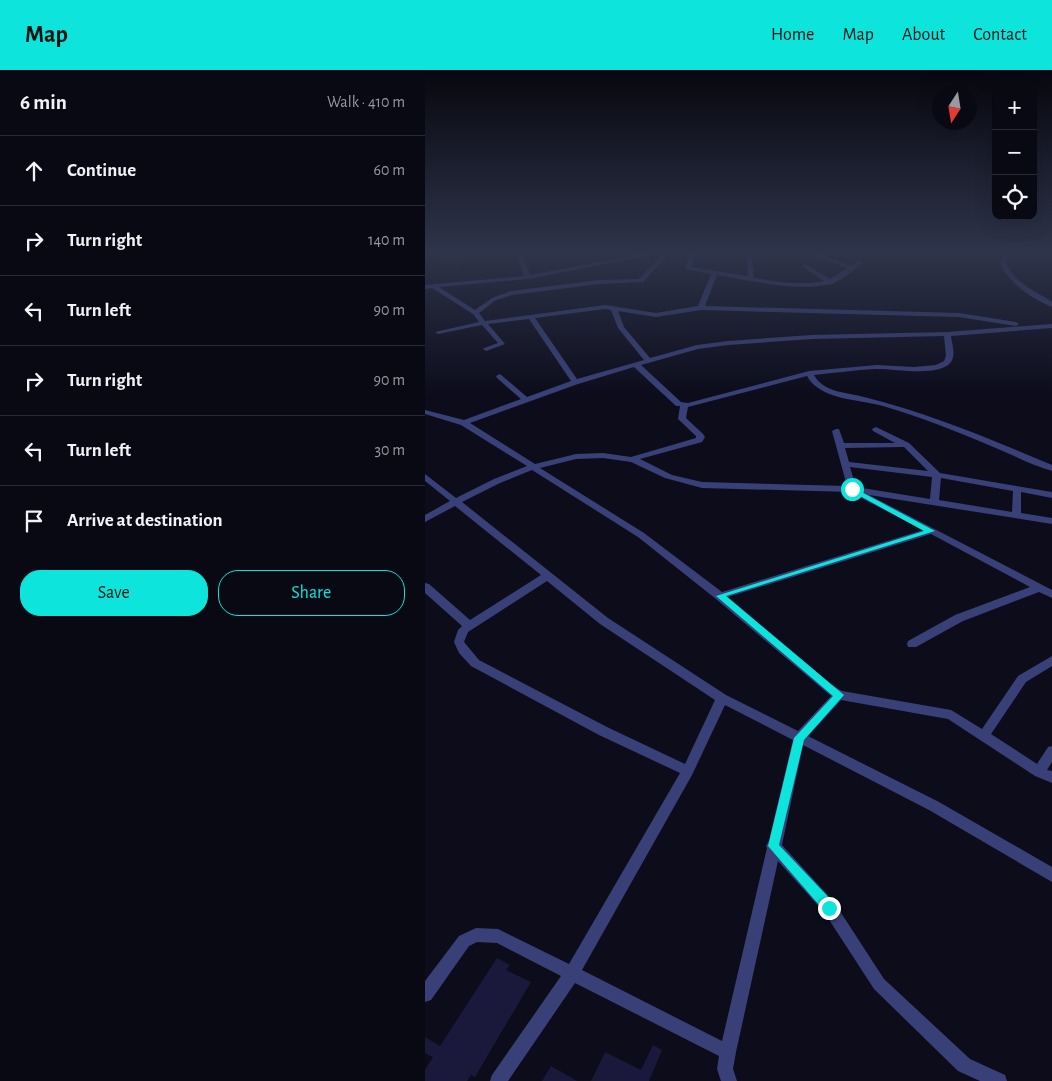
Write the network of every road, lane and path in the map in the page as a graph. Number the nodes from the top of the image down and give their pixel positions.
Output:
1 (455, 300) edge
2 (492, 300) edge
3 (704, 300) edge
4 (613, 308) junction
5 (701, 308) junction
6 (475, 313) junction
7 (532, 318) junction
8 (483, 323) junction
9 (1052, 326) edge
10 (1027, 327) junction
11 (438, 332) dead end
12 (947, 334) junction
13 (486, 349) dead end
14 (649, 361) junction
15 (636, 365) junction
16 (809, 373) junction
17 (500, 376) dead end
18 (575, 382) junction
19 (525, 399) junction
20 (684, 405) junction
21 (425, 412) edge
22 (463, 422) junction
23 (877, 428) dead end
24 (836, 431) dead end
25 (906, 445) junction
26 (840, 446) junction
27 (632, 459) junction
28 (845, 464) junction
29 (530, 467) junction
30 (1052, 468) edge
31 (937, 475) junction
32 (425, 477) edge
33 (852, 489) junction
34 (1017, 489) junction
35 (1052, 495) edge
36 (454, 502) junction
37 (934, 502) junction
38 (1016, 516) junction
39 (425, 519) edge
40 (1052, 521) edge
41 (931, 531) junction
42 (547, 576) junction
43 (425, 587) edge
44 (1041, 588) junction
45 (1052, 594) edge
46 (720, 596) junction
47 (468, 625) junction
48 (912, 644) dead end
49 (1052, 660) edge
50 (839, 695) junction
51 (722, 698) junction
52 (984, 735) junction
53 (799, 738) junction
54 (1052, 751) edge
55 (688, 771) junction
56 (1039, 772) junction
57 (1052, 778) edge
58 (773, 846) junction
59 (1052, 875) edge
60 (572, 974) junction
61 (428, 984) edge
62 (728, 1052) junction
63 (498, 1081) edge
64 (729, 1081) edge
65 (999, 1081) edge

1 - 6 street
2 - 6 street
3 - 5 street
4 - 5 street
4 - 7 street
4 - 14 street
5 - 10 street
6 - 8 street
7 - 8 street
7 - 18 street
8 - 11 street
8 - 13 street
9 - 10 street
10 - 12 street
12 - 14 street
12 - 16 street
14 - 15 street
15 - 18 street
15 - 20 street
16 - 20 street
16 - 30 street
17 - 19 street
18 - 19 street
19 - 22 street
20 - 27 street
21 - 22 street
22 - 29 street
23 - 25 street
24 - 26 street
25 - 26 street
25 - 31 street
26 - 28 street
27 - 29 street
27 - 33 street
28 - 31 street
28 - 33 street
29 - 36 street
29 - 46 street
31 - 34 street
31 - 37 street
32 - 36 street
33 - 37 street
33 - 41 street
34 - 35 street
34 - 38 street
36 - 39 street
36 - 42 street
37 - 38 street
38 - 40 street
41 - 44 street
41 - 46 street
42 - 47 street
42 - 51 street
43 - 47 street
44 - 45 street
44 - 48 street
46 - 50 street
47 - 55 street
49 - 52 street
50 - 52 street
50 - 53 street
51 - 53 street
51 - 55 street
52 - 56 street
53 - 58 street
53 - 59 street
54 - 56 street
55 - 60 street
56 - 57 street
58 - 62 street
58 - 65 street
60 - 61 street
60 - 62 street
60 - 63 street
62 - 64 street

